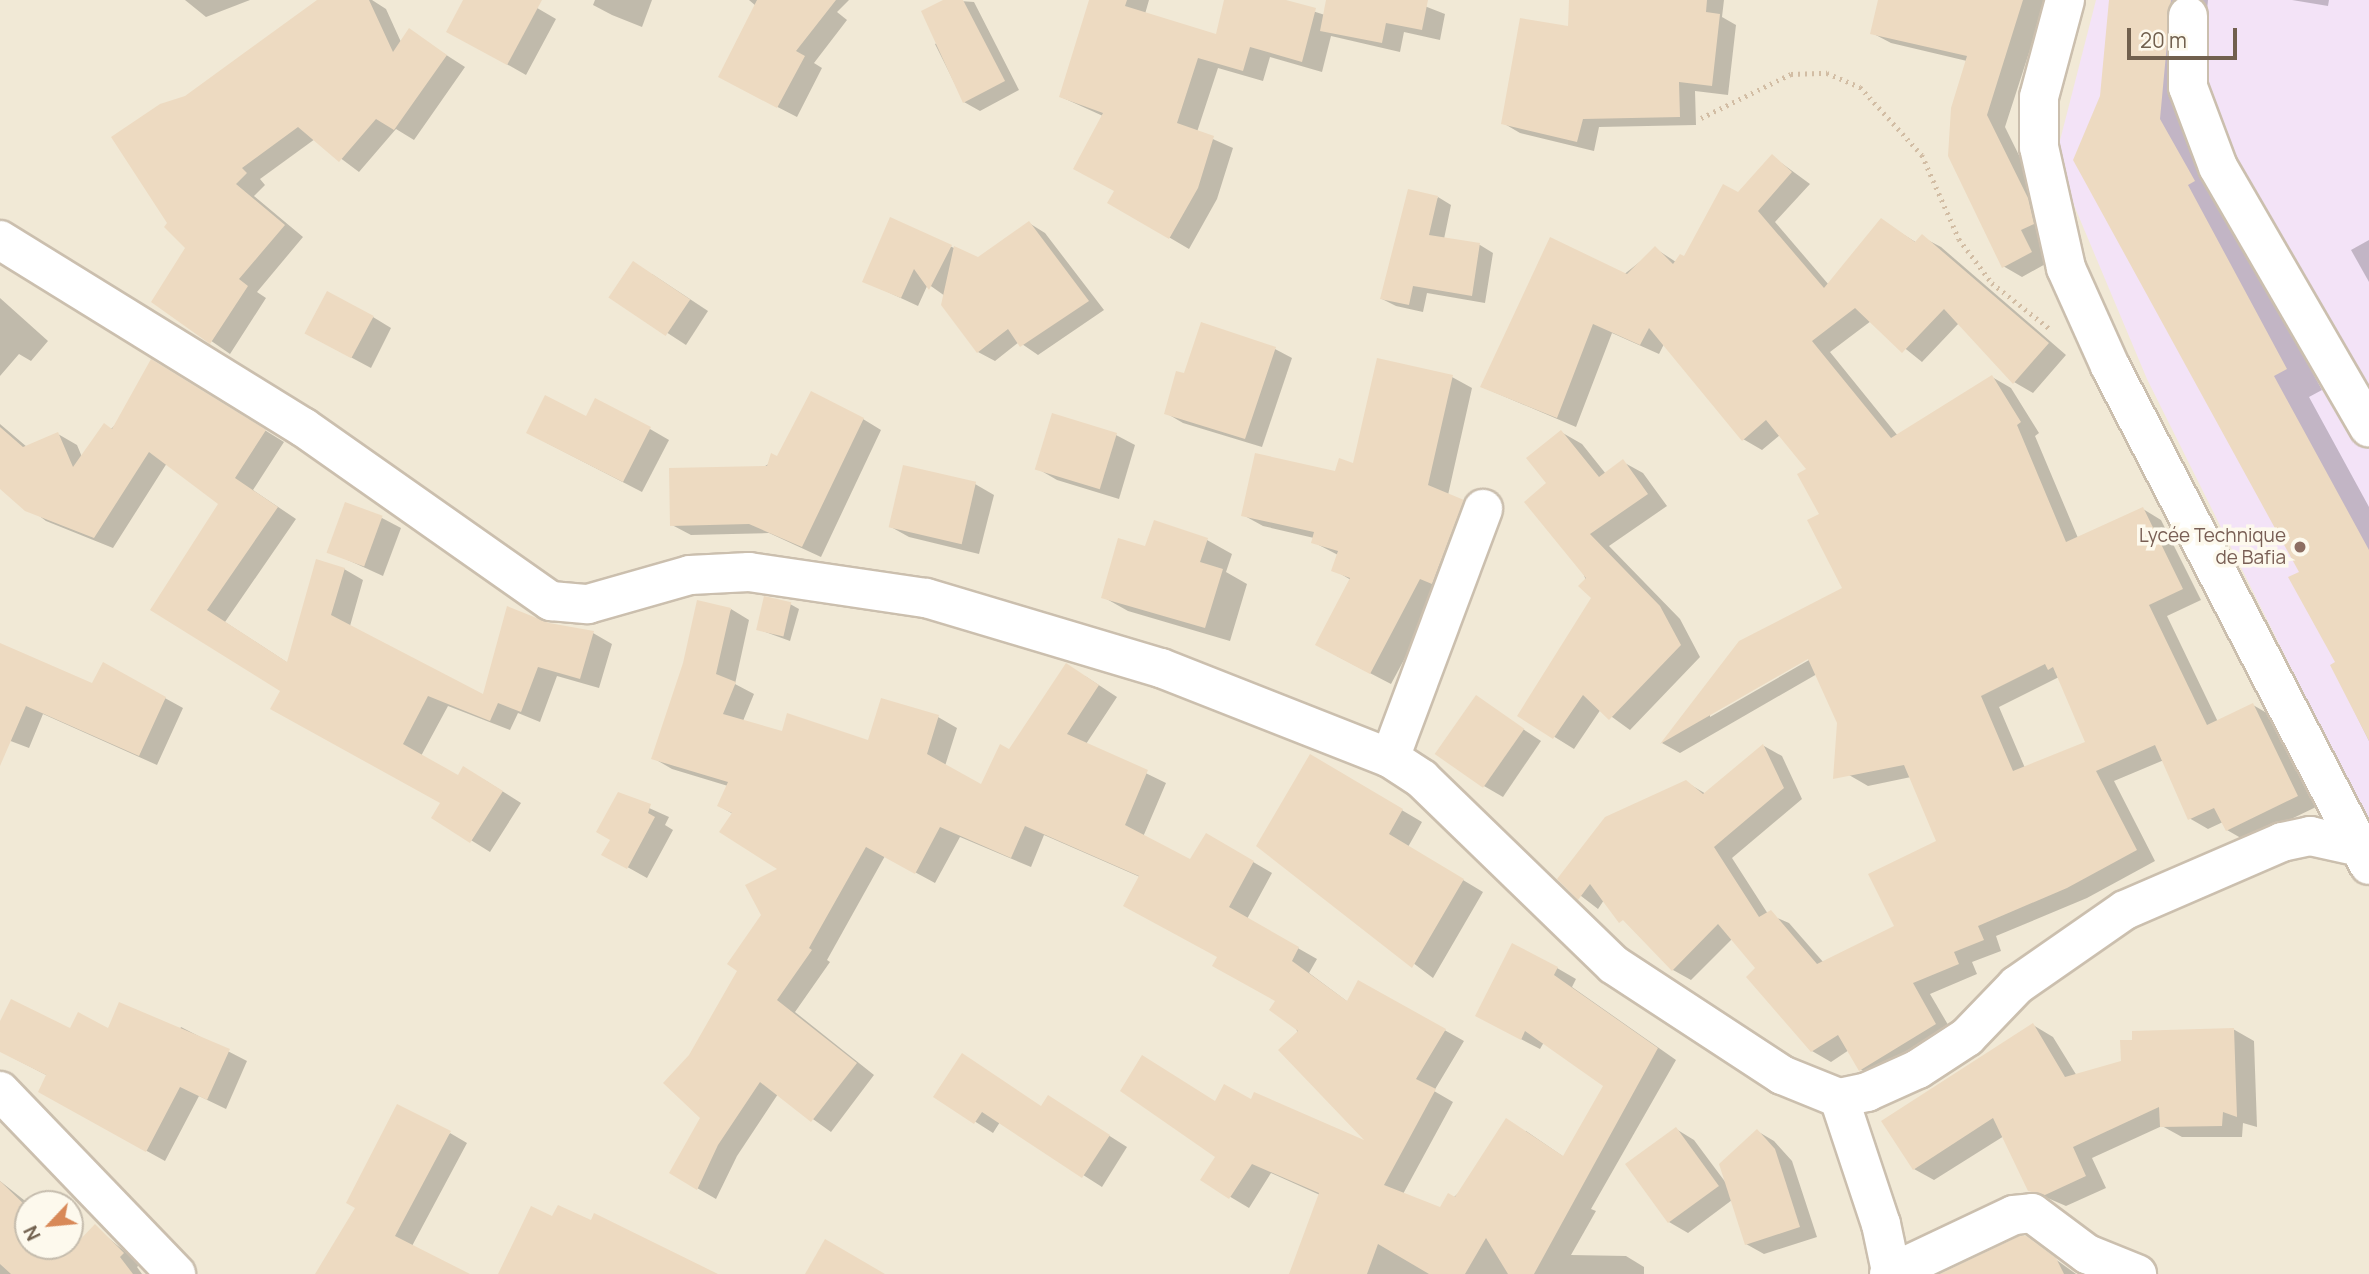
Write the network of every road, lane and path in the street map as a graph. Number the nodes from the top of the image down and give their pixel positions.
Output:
1 (2065, 0) edge
2 (2188, 16) dead end
3 (1701, 118) dead end
4 (0, 240) edge
5 (2053, 331) dead end
6 (2369, 427) edge
7 (1483, 509) dead end
8 (1390, 758) junction
9 (2365, 856) edge
10 (0, 1091) edge
11 (1839, 1098) junction
12 (1890, 1273) edge
13 (176, 1274) edge
14 (2137, 1274) edge

1 - 9 street
2 - 6 street
3 - 5 path
4 - 8 street
7 - 8 street
8 - 11 street
9 - 11 street
10 - 13 street
11 - 12 street
12 - 14 street

